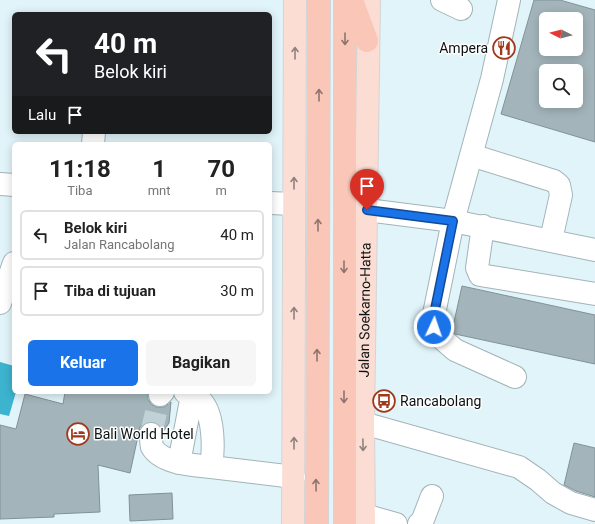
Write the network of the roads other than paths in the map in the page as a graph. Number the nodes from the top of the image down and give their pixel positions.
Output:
1 (295, 0) edge
2 (319, 0) edge
3 (345, 0) edge
4 (352, 0) edge
5 (369, 0) edge
6 (509, 0) edge
7 (367, 41) junction
8 (471, 155) junction
9 (0, 184) edge
10 (12, 185) edge
11 (272, 203) edge
12 (294, 204) junction
13 (367, 210) junction
14 (453, 221) junction
15 (482, 226) junction
16 (551, 240) junction
17 (595, 250) edge
18 (12, 269) edge
19 (595, 294) edge
20 (0, 303) edge
21 (515, 377) dead end
22 (188, 394) edge
23 (190, 394) edge
24 (363, 422) junction
25 (151, 434) tunnel mouth
26 (179, 463) junction
27 (211, 467) junction
28 (294, 477) junction
29 (432, 496) dead end
30 (595, 510) edge
31 (358, 521) edge
32 (293, 524) edge
33 (317, 524) edge
34 (396, 524) edge
35 (419, 524) edge

12 -> 1 main road
33 -> 2 highway
3 -> 31 highway, Jalan Soekarno-Hatta
4 - 7 highway
5 - 7 main road, Jalan Soekarno-Hatta
6 - 8 street
7 - 13 main road, Jalan Soekarno-Hatta
8 - 14 street
8 - 16 street
9 - 10 street
11 - 12 street
28 -> 12 main road
13 - 14 street
13 - 24 main road, Jalan Soekarno-Hatta
14 - 15 street
14 - 21 street
15 - 16 street
15 - 19 street
16 - 17 street
18 - 20 street
22 - 26 street
23 - 27 street
24 - 30 street
24 -> 31 main road, Jalan Soekarno-Hatta
25 - 26 street
26 - 27 street
27 - 28 street
28 - 32 main road
29 - 35 street
31 - 34 street

